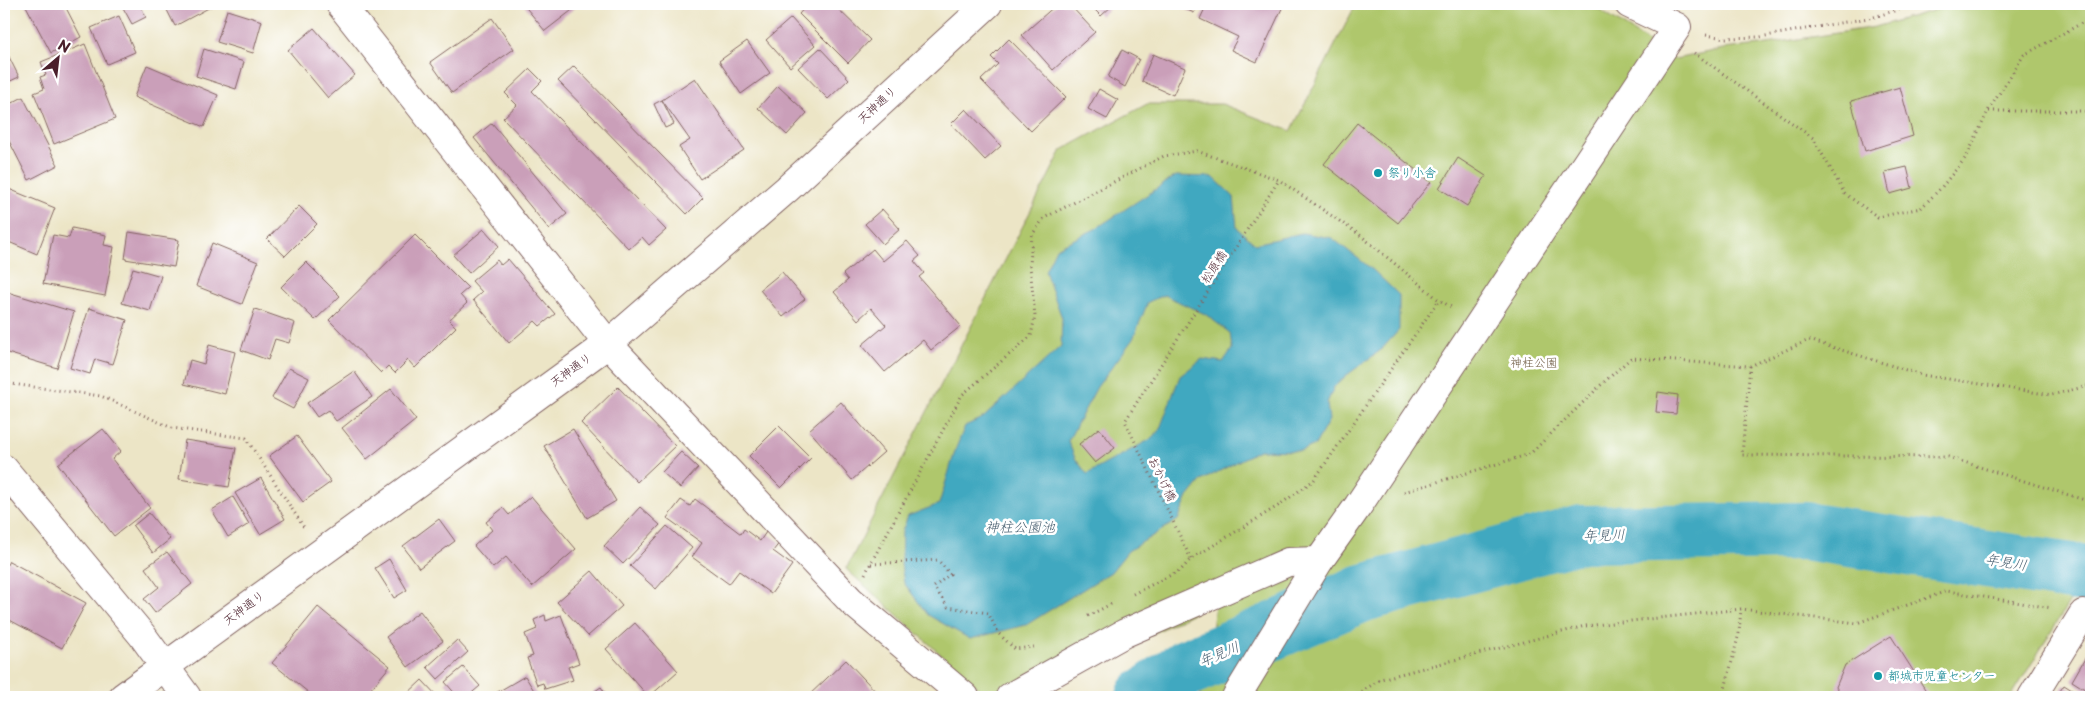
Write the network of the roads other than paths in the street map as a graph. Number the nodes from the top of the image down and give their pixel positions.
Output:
1 (340, 4) edge
2 (988, 4) edge
3 (1629, 4) edge
4 (608, 344) junction
5 (4, 469) edge
6 (1319, 561) junction
7 (2087, 615) edge
8 (165, 667) junction
9 (1241, 690) edge
10 (123, 697) edge
11 (187, 697) edge
12 (965, 697) edge
13 (1010, 697) edge
14 (2032, 697) edge

1 - 4 street
2 - 4 street, 天神通り
3 - 6 street
4 - 8 street, 天神通り
4 - 12 street
5 - 8 street
6 - 9 street
6 - 13 street
7 - 14 street
8 - 10 street, 天神通り
8 - 11 street

